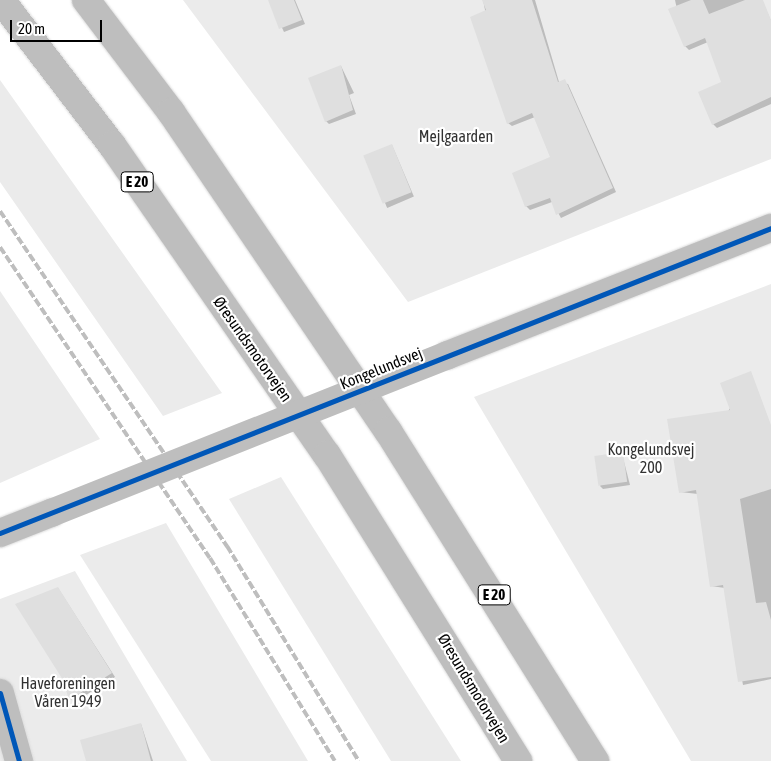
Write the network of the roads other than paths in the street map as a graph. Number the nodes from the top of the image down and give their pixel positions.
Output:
1 (1, 0) edge
2 (86, 0) edge
3 (771, 228) edge
4 (0, 533) edge
5 (0, 693) edge
6 (20, 761) edge
7 (518, 761) edge
8 (595, 761) edge

1 - 7 main road, Øresundsmotorvejen / E 20
2 - 8 main road, E 20
3 - 4 main road, Kongelundsvej, bridge
5 - 6 main road

